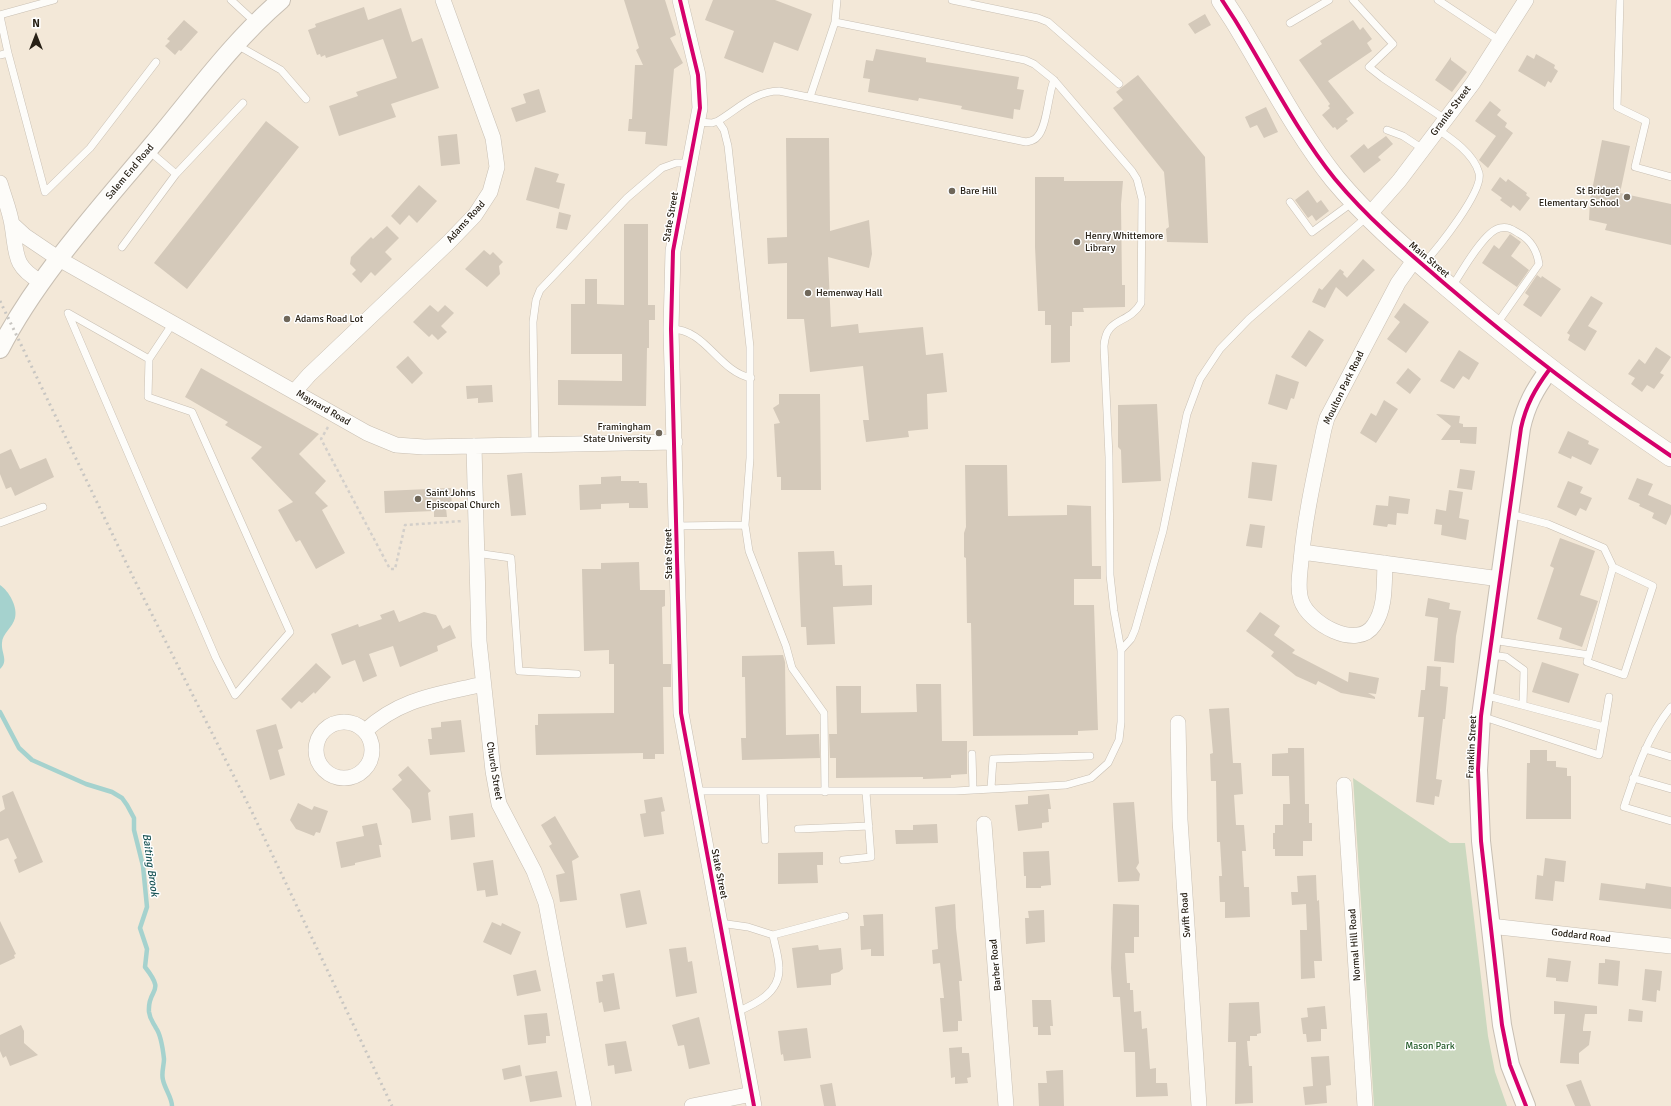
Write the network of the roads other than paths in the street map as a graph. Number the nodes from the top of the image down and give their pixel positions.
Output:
1 (54, 0) edge
2 (232, 0) edge
3 (443, 0) edge
4 (680, 0) edge
5 (837, 0) edge
6 (952, 0) edge
7 (1222, 0) edge
8 (1228, 0) edge
9 (1328, 0) edge
10 (1353, 0) edge
11 (1438, 0) edge
12 (1526, 0) edge
13 (1620, 0) edge
14 (277, 3) edge
15 (1236, 10) edge
16 (0, 16) edge
17 (835, 22) junction
18 (256, 23) junction
19 (1290, 23) dead end
20 (1500, 41) junction
21 (236, 44) junction
22 (4, 54) edge
23 (156, 62) dead end
24 (1054, 80) junction
25 (1119, 84) dead end
26 (810, 97) junction
27 (306, 98) dead end
28 (243, 102) dead end
29 (718, 121) junction
30 (698, 122) junction
31 (1441, 124) junction
32 (1387, 130) dead end
33 (1423, 149) junction
34 (148, 150) junction
35 (689, 163) junction
36 (176, 174) junction
37 (1671, 177) edge
38 (0, 183) edge
39 (1290, 202) dead end
40 (1361, 208) junction
41 (12, 224) junction
42 (122, 247) dead end
43 (59, 259) junction
44 (1419, 262) junction
45 (41, 282) junction
46 (1450, 289) junction
47 (173, 323) junction
48 (1494, 326) junction
49 (671, 329) junction
50 (0, 349) edge
51 (149, 359) junction
52 (1549, 370) junction
53 (751, 378) junction
54 (295, 391) junction
55 (675, 442) junction
56 (535, 445) junction
57 (474, 446) junction
58 (1671, 456) edge
59 (42, 507) dead end
60 (1509, 514) junction
61 (0, 523) edge
62 (745, 525) junction
63 (676, 526) junction
64 (1302, 552) junction
65 (476, 553) junction
66 (1385, 563) junction
67 (1613, 567) junction
68 (1500, 579) junction
69 (1491, 648) junction
70 (1121, 650) junction
71 (1589, 655) junction
72 (577, 674) dead end
73 (483, 684) junction
74 (1484, 695) junction
75 (1609, 697) dead end
76 (1523, 705) junction
77 (1671, 707) edge
78 (1481, 716) junction
79 (1178, 723) dead end
80 (1604, 727) junction
81 (365, 731) dead end
82 (1645, 749) junction
83 (972, 754) dead end
84 (1090, 756) dead end
85 (1671, 757) edge
86 (1634, 778) junction
87 (1344, 785) dead end
88 (991, 788) junction
89 (1671, 789) edge
90 (973, 790) junction
91 (696, 791) junction
92 (764, 792) junction
93 (825, 792) junction
94 (866, 792) junction
95 (1671, 821) edge
96 (984, 824) dead end
97 (868, 826) junction
98 (798, 829) dead end
99 (765, 840) dead end
100 (843, 860) dead end
101 (845, 916) dead end
102 (720, 923) junction
103 (1490, 926) junction
104 (773, 935) junction
105 (1671, 946) edge
106 (737, 1012) junction
107 (753, 1100) edge
108 (584, 1106) edge
109 (692, 1106) edge
110 (1006, 1106) edge
111 (1199, 1106) edge
112 (1366, 1106) edge
113 (1526, 1106) edge

1 - 16 lane
2 - 18 lane
3 - 54 street, Adams Road
4 - 30 street, State Street
5 - 17 lane
6 - 25 lane
7 - 15 main road, Main Street
8 - 15 main road, Main Street
9 - 19 lane
10 - 31 lane
11 - 20 lane
12 - 20 street, Granite Street
13 - 37 lane
14 - 18 street, Salem End Road
15 - 40 main road, Main Street
16 - 22 lane
17 - 24 lane
17 - 26 lane
18 - 21 street, Salem End Road
20 - 31 street, Granite Street
21 - 27 lane
21 - 34 street, Salem End Road
22 - 23 lane
24 - 26 lane
24 - 70 lane
26 - 29 lane
28 - 36 lane
29 - 30 lane
29 - 53 lane
30 - 35 street, State Street
31 - 33 street, Granite Street
31 - 44 lane
32 - 33 lane
33 - 40 street, Granite Street
34 - 36 lane
34 - 43 street, Salem End Road
35 - 49 street, State Street
35 - 56 lane
36 - 42 lane
38 - 41 street
39 - 40 lane
40 - 44 main road, Main Street
40 - 70 lane
41 - 43 street, Maynard Road
41 - 45 street
43 - 45 street, Salem End Road
43 - 47 street, Maynard Road
44 - 46 main road, Main Street
44 - 64 street, Moulton Park Road
45 - 50 street, Salem End Road
46 - 48 main road, Main Street
46 - 48 lane
47 - 51 lane
47 - 54 street, Maynard Road
48 - 52 main road, Main Street
49 - 53 lane
49 - 55 street, State Street
51 - 51 lane
52 - 58 main road, Main Street
52 - 60 street, Franklin Street
53 - 62 lane
54 - 57 street, Maynard Road
55 - 56 street, Maynard Road
55 - 63 street, State Street
56 - 57 street, Maynard Road
57 - 65 street, Church Street
59 - 61 lane
60 - 67 lane
60 - 68 street, Franklin Street
62 - 63 lane
62 - 93 lane
63 - 91 street, State Street
64 - 66 street
64 - 66 street, Moulton Park Road
65 - 72 lane
65 - 73 street, Church Street
66 - 68 street
67 - 71 lane
67 - 71 lane
68 - 69 street, Franklin Street
69 - 71 lane
69 - 74 street, Franklin Street
69 - 76 lane
70 - 88 lane
73 - 81 street
73 - 108 street, Church Street
74 - 76 lane
74 - 78 street, Franklin Street
75 - 80 lane
76 - 80 lane
77 - 82 lane
78 - 80 lane
78 - 103 street, Franklin Street
79 - 111 street, Swift Road
82 - 85 lane
82 - 86 lane
83 - 90 lane
84 - 88 lane
86 - 89 lane
86 - 95 lane
87 - 112 street, Normal Hill Road
88 - 90 lane
90 - 94 lane
91 - 92 lane
91 - 102 street, State Street
92 - 93 lane
92 - 99 lane
93 - 94 lane
94 - 97 lane
96 - 110 street, Barber Road
97 - 98 lane
97 - 100 lane
101 - 104 lane
102 - 104 lane
102 - 106 street, State Street
103 - 105 street, Goddard Road
103 - 113 street, Franklin Street
104 - 106 lane
106 - 107 street, State Street
107 - 109 street

